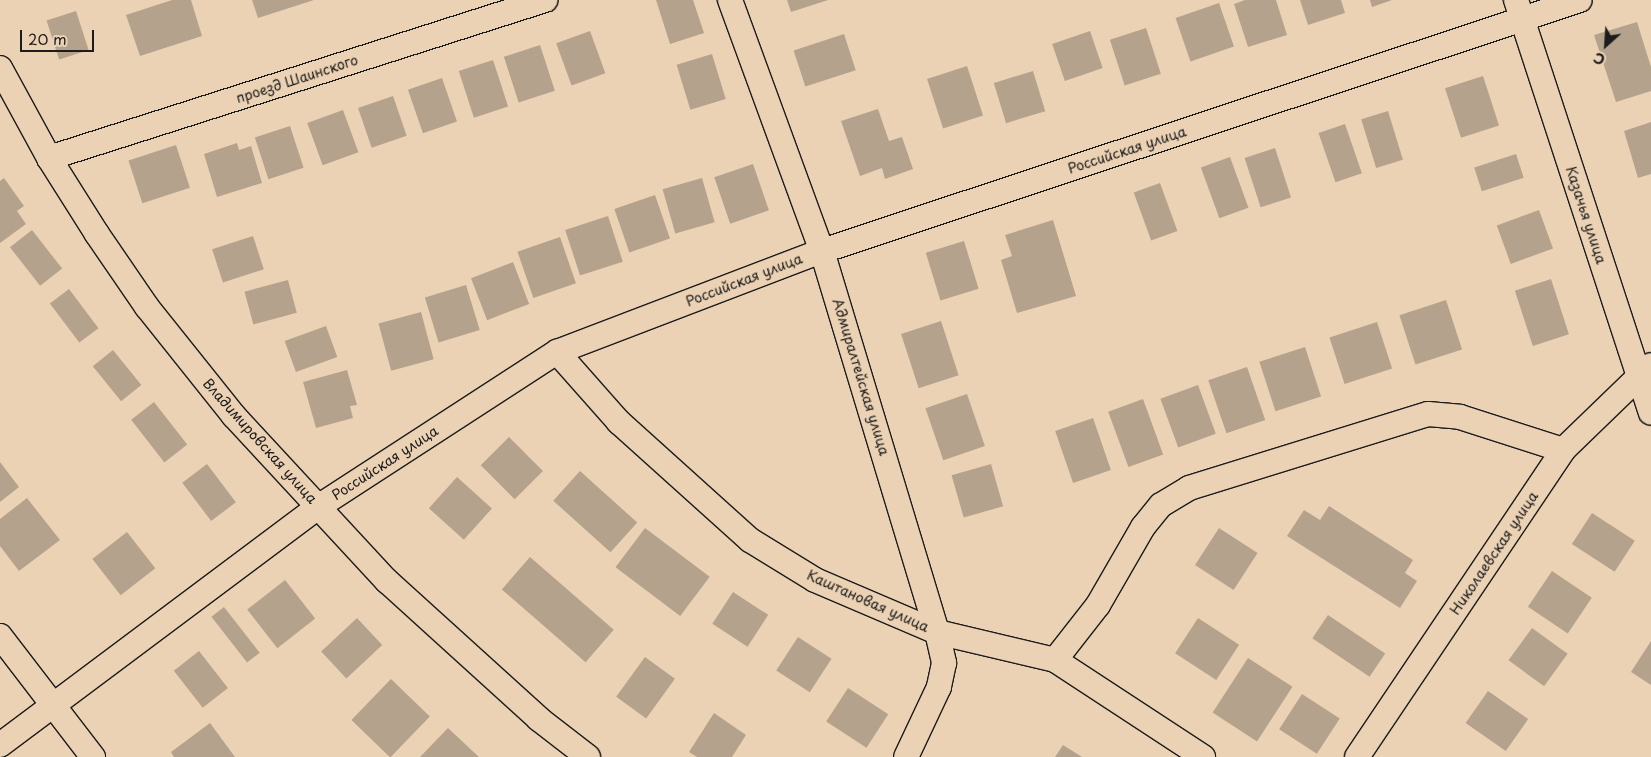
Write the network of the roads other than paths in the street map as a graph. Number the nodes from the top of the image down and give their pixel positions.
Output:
1 (545, 0) edge
2 (730, 0) edge
3 (1580, 0) edge
4 (1519, 9) edge
5 (0, 68) edge
6 (48, 158) junction
7 (822, 251) junction
8 (557, 352) junction
9 (1645, 370) edge
10 (1651, 412) edge
11 (1563, 450) junction
12 (318, 506) junction
13 (937, 632) junction
14 (0, 636) edge
15 (1055, 660) junction
16 (53, 706) junction
17 (0, 745) edge
18 (93, 757) edge
19 (588, 757) edge
20 (906, 757) edge
21 (1203, 757) edge
22 (1357, 757) edge

1 - 6 street, проезд Шаинского
2 - 7 street, Адмиралтейская улица
3 - 4 street, Российская улица
4 - 7 street, Российская улица
4 - 9 street, Казачья улица
5 - 6 street, Владимировская улица
6 - 12 street, Владимировская улица
7 - 8 street, Российская улица
7 - 13 street, Адмиралтейская улица
8 - 12 street, Российская улица
8 - 13 street, Каштановая улица
9 - 10 street, Казачья улица
9 - 11 street, Николаевская улица
11 - 15 street
11 - 22 street, Николаевская улица
12 - 16 street, Российская улица
12 - 19 street, Владимировская улица
13 - 15 street, Каштановая улица
13 - 20 street, Адмиралтейская улица
14 - 16 street
15 - 21 street, Каштановая улица
16 - 17 street, Российская улица
16 - 18 street

